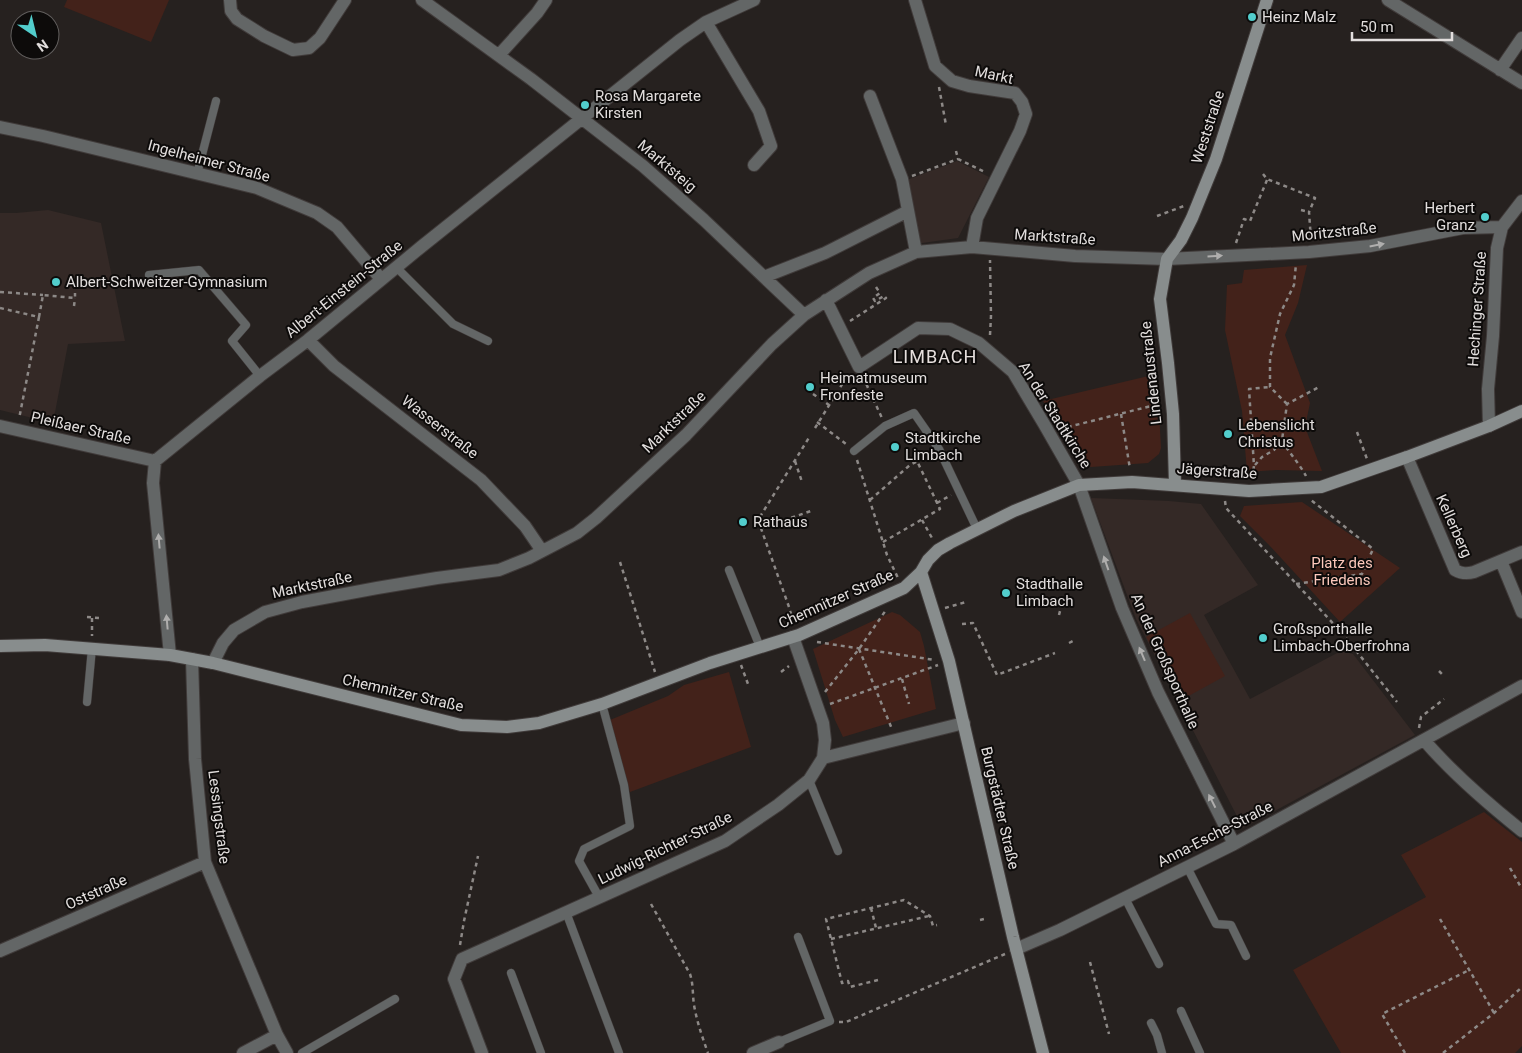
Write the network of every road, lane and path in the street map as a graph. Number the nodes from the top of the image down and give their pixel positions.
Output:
1 (230, 0) edge
2 (345, 0) edge
3 (422, 0) edge
4 (546, 0) edge
5 (754, 0) edge
6 (915, 0) edge
7 (1268, 0) edge
8 (1388, 0) edge
9 (706, 22) junction
10 (1522, 38) edge
11 (499, 55) junction
12 (935, 66) junction
13 (1500, 70) junction
14 (1522, 83) edge
15 (870, 96) dead end
16 (216, 101) dead end
17 (582, 118) junction
18 (946, 125) dead end
19 (0, 127) edge
20 (956, 151) dead end
21 (957, 160) junction
22 (754, 165) dead end
23 (197, 174) junction
24 (988, 174) dead end
25 (1263, 174) dead end
26 (902, 179) junction
27 (1267, 180) junction
28 (1522, 201) edge
29 (1181, 207) dead end
30 (1301, 210) dead end
31 (908, 211) junction
32 (1309, 212) junction
33 (1157, 216) dead end
34 (1502, 226) junction
35 (1310, 233) dead end
36 (972, 247) junction
37 (916, 252) junction
38 (1297, 253) junction
39 (1233, 256) junction
40 (1167, 259) junction
41 (990, 261) dead end
42 (396, 267) junction
43 (149, 275) dead end
44 (764, 277) junction
45 (381, 279) junction
46 (876, 287) dead end
47 (0, 292) edge
48 (76, 293) dead end
49 (43, 295) junction
50 (75, 298) junction
51 (826, 300) junction
52 (74, 306) dead end
53 (0, 308) edge
54 (804, 315) junction
55 (39, 317) junction
56 (839, 328) junction
57 (990, 329) dead end
58 (308, 340) junction
59 (488, 341) dead end
60 (859, 367) junction
61 (260, 376) junction
62 (1270, 387) junction
63 (1320, 387) dead end
64 (813, 394) dead end
65 (1172, 401) junction
66 (829, 404) junction
67 (1287, 404) junction
68 (1522, 411) edge
69 (1121, 414) junction
70 (817, 422) junction
71 (0, 426) edge
72 (885, 426) junction
73 (1489, 426) junction
74 (814, 428) dead end
75 (17, 430) junction
76 (1049, 431) junction
77 (1356, 432) dead end
78 (810, 436) dead end
79 (1282, 440) junction
80 (939, 449) junction
81 (854, 451) junction
82 (1407, 457) junction
83 (155, 461) junction
84 (795, 461) junction
85 (917, 461) junction
86 (1254, 466) junction
87 (1371, 470) junction
88 (1307, 477) dead end
89 (802, 482) dead end
90 (1132, 482) junction
91 (1175, 484) junction
92 (1079, 485) junction
93 (1297, 489) junction
94 (1222, 490) junction
95 (959, 491) junction
96 (1249, 491) junction
97 (870, 500) junction
98 (937, 502) junction
99 (810, 511) dead end
100 (922, 520) junction
101 (761, 528) junction
102 (978, 529) junction
103 (930, 534) dead end
104 (883, 542) junction
105 (542, 551) junction
106 (1522, 552) edge
107 (1501, 561) junction
108 (620, 562) dead end
109 (730, 570) dead end
110 (921, 572) junction
111 (1296, 584) junction
112 (904, 588) junction
113 (882, 598) junction
114 (966, 602) dead end
115 (958, 604) dead end
116 (789, 607) dead end
117 (1061, 607) dead end
118 (1522, 612) edge
119 (1059, 615) dead end
120 (87, 617) dead end
121 (92, 618) junction
122 (99, 618) dead end
123 (962, 624) dead end
124 (794, 638) junction
125 (1074, 641) dead end
126 (1069, 642) dead end
127 (0, 646) edge
128 (760, 647) junction
129 (92, 648) junction
130 (859, 649) junction
131 (1055, 653) dead end
132 (736, 654) junction
133 (170, 655) junction
134 (192, 659) junction
135 (948, 661) junction
136 (213, 663) junction
137 (788, 666) dead end
138 (1439, 671) dead end
139 (781, 672) dead end
140 (1444, 676) dead end
141 (902, 678) junction
142 (658, 683) junction
143 (748, 684) dead end
144 (1522, 686) edge
145 (876, 688) junction
146 (1444, 699) dead end
147 (87, 702) dead end
148 (1397, 702) dead end
149 (602, 704) junction
150 (909, 704) dead end
151 (817, 706) junction
152 (964, 723) junction
153 (1421, 735) junction
154 (896, 740) junction
155 (822, 758) junction
156 (809, 780) junction
157 (1522, 831) edge
158 (1234, 844) junction
159 (838, 851) dead end
160 (478, 856) dead end
161 (205, 862) junction
162 (1187, 867) junction
163 (1510, 868) dead end
164 (1522, 889) edge
165 (599, 897) junction
166 (1125, 898) junction
167 (651, 904) dead end
168 (871, 908) junction
169 (566, 912) junction
170 (930, 916) junction
171 (984, 919) dead end
172 (1440, 919) dead end
173 (980, 920) dead end
174 (937, 925) dead end
175 (876, 928) junction
176 (798, 937) dead end
177 (461, 938) dead end
178 (831, 939) junction
179 (1016, 949) junction
180 (0, 951) edge
181 (1246, 956) dead end
182 (1090, 962) dead end
183 (1159, 964) dead end
184 (1469, 970) junction
185 (511, 973) dead end
186 (878, 980) dead end
187 (1522, 987) edge
188 (395, 999) dead end
189 (1181, 1011) dead end
190 (1494, 1013) junction
191 (830, 1021) junction
192 (1151, 1023) dead end
193 (1110, 1034) dead end
194 (277, 1035) junction
195 (779, 1042) joint
196 (243, 1053) edge
197 (287, 1053) edge
198 (302, 1053) edge
199 (482, 1053) edge
200 (541, 1053) edge
201 (619, 1053) edge
202 (708, 1053) edge
203 (753, 1053) edge
204 (1043, 1053) edge
205 (1162, 1053) edge
206 (1200, 1053) edge
207 (1405, 1053) edge
208 (1443, 1053) edge

1 - 2 street
3 - 11 street, Marktsteig
4 - 11 street
5 - 9 street, Albert-Einstein-Straße
6 - 12 street
7 - 40 main road, Weststraße
8 - 13 street
9 - 17 street, Albert-Einstein-Straße
9 - 22 street
10 - 13 street
11 - 17 street, Marktsteig
12 - 18 path
12 - 36 street, Markt
13 - 14 street
15 - 26 street
16 - 23 lane
17 - 42 street, Albert-Einstein-Straße
17 - 44 street, Marktsteig
19 - 23 street, Ingelheimer Straße
20 - 21 path
21 - 24 path
21 - 26 path
23 - 45 street, Ingelheimer Straße
25 - 27 path
26 - 31 street
27 - 32 path
27 - 39 path
28 - 34 street, Hechinger Straße
29 - 33 path
30 - 32 path
31 - 37 street
31 - 44 street
32 - 35 path
38 -> 34 street, Moritzstraße
34 - 73 street, Hechinger Straße
36 - 37 street, Marktstraße
36 - 40 street, Marktstraße
37 - 51 street, Marktstraße
38 - 39 street, Moritzstraße
38 - 62 path
40 -> 39 street, Moritzstraße
40 - 65 main road, Lindenaustraße
41 - 57 path
42 - 45 street, Albert-Einstein-Straße
42 - 59 lane
43 - 61 lane
44 - 54 street, Marktsteig
45 - 58 street, Albert-Einstein-Straße
46 - 56 path
47 - 49 path
48 - 50 path
49 - 50 path
49 - 55 path
50 - 52 path
51 - 54 street, Marktstraße
51 - 56 street
53 - 55 path
54 - 105 street, Marktstraße
55 - 75 path
56 - 60 street
58 - 61 street, Albert-Einstein-Straße
58 - 105 street, Wasserstraße
60 - 66 path
60 - 72 path
60 - 76 street, An der Stadtkirche
61 - 83 street, Albert-Einstein-Straße
62 - 67 path
62 - 86 path
63 - 67 path
64 - 66 path
65 - 69 path
65 - 91 main road, Lindenaustraße
66 - 70 path
67 - 79 path
68 - 73 main road, Jägerstraße
69 - 76 path
69 - 90 path
70 - 74 path
70 - 81 path
71 - 75 street, Pleißaer Straße
72 - 80 lane
72 - 81 lane
73 - 82 main road, Jägerstraße
75 - 83 street, Pleißaer Straße
76 - 92 street, An der Stadtkirche
77 - 87 path
78 - 84 path
79 - 86 path
79 - 88 path
80 - 85 path
80 - 95 lane
81 - 97 path
82 - 87 main road, Jägerstraße
82 - 107 street, Kellerberg
133 -> 83 street
84 - 89 path
84 - 101 path
85 - 97 path
85 - 98 path
86 - 96 path
87 - 93 main road, Jägerstraße
90 - 91 main road, Jägerstraße
90 - 92 main road, Jägerstraße
91 - 94 main road, Jägerstraße
92 - 102 main road, Jägerstraße
158 -> 92 street, An der Großsporthalle
93 - 96 main road, Jägerstraße
93 - 111 path
94 - 96 main road, Jägerstraße
94 - 111 path
95 - 98 path
95 - 102 lane
97 - 104 path
98 - 100 path
99 - 101 path
100 - 103 path
100 - 104 path
101 - 116 path
102 - 110 main road, Jägerstraße
104 - 112 path
105 - 136 street, Marktstraße
106 - 107 street, Kellerberg
107 - 118 street
108 - 142 path
109 - 128 lane
110 - 112 main road, Chemnitzer Straße
110 - 135 main road, Burgstädter Straße
111 - 148 path
112 - 113 main road, Chemnitzer Straße
113 - 124 main road, Chemnitzer Straße
113 - 130 path
114 - 115 path
117 - 119 path
120 - 121 path
121 - 122 path
121 - 129 path
123 - 131 path
124 - 128 main road, Chemnitzer Straße
124 - 130 path
124 - 151 street, Ludwig-Richter-Straße
125 - 126 path
127 - 129 main road, Chemnitzer Straße
128 - 132 main road, Chemnitzer Straße
129 - 133 main road, Chemnitzer Straße
129 - 147 lane
130 - 135 path
130 - 145 path
130 - 151 path
132 - 142 main road, Chemnitzer Straße
132 - 143 path
133 - 134 main road, Chemnitzer Straße
134 - 136 main road, Chemnitzer Straße
134 - 161 street, Lessingstraße
135 - 141 path
135 - 152 main road, Burgstädter Straße
136 - 149 main road, Chemnitzer Straße
137 - 139 path
138 - 140 path
141 - 145 path
141 - 150 path
142 - 149 main road, Chemnitzer Straße
144 - 153 street, Anna-Esche-Straße
145 - 151 path
145 - 154 path
146 - 153 path
149 - 165 lane
151 - 155 street, Ludwig-Richter-Straße
152 - 154 street
152 - 179 main road, Burgstädter Straße
153 - 157 street
153 - 158 street, Anna-Esche-Straße
154 - 155 street
155 - 156 street, Ludwig-Richter-Straße
156 - 159 lane
156 - 165 street, Ludwig-Richter-Straße
158 - 162 street, Anna-Esche-Straße
160 - 177 path
161 - 180 street, Oststraße
161 - 194 street, Lessingstraße
162 - 166 street, Anna-Esche-Straße
162 - 181 lane
163 - 164 path
165 - 169 street, Ludwig-Richter-Straße
166 - 179 street, Anna-Esche-Straße
166 - 183 lane
167 - 202 path
168 - 170 path
168 - 175 path
168 - 178 path
169 - 199 street, Ludwig-Richter-Straße
169 - 201 lane
170 - 174 path
170 - 175 path
171 - 173 path
172 - 184 path
175 - 178 path
176 - 191 lane
178 - 186 path
179 - 191 path
179 - 204 main road, Burgstädter Straße
182 - 193 path
184 - 190 path
184 - 207 path
185 - 200 lane
187 - 190 path
188 - 198 lane
189 - 206 lane
190 - 208 path
191 - 195 lane
192 - 205 lane
194 - 196 street
194 - 197 street, Lessingstraße
195 - 203 street

